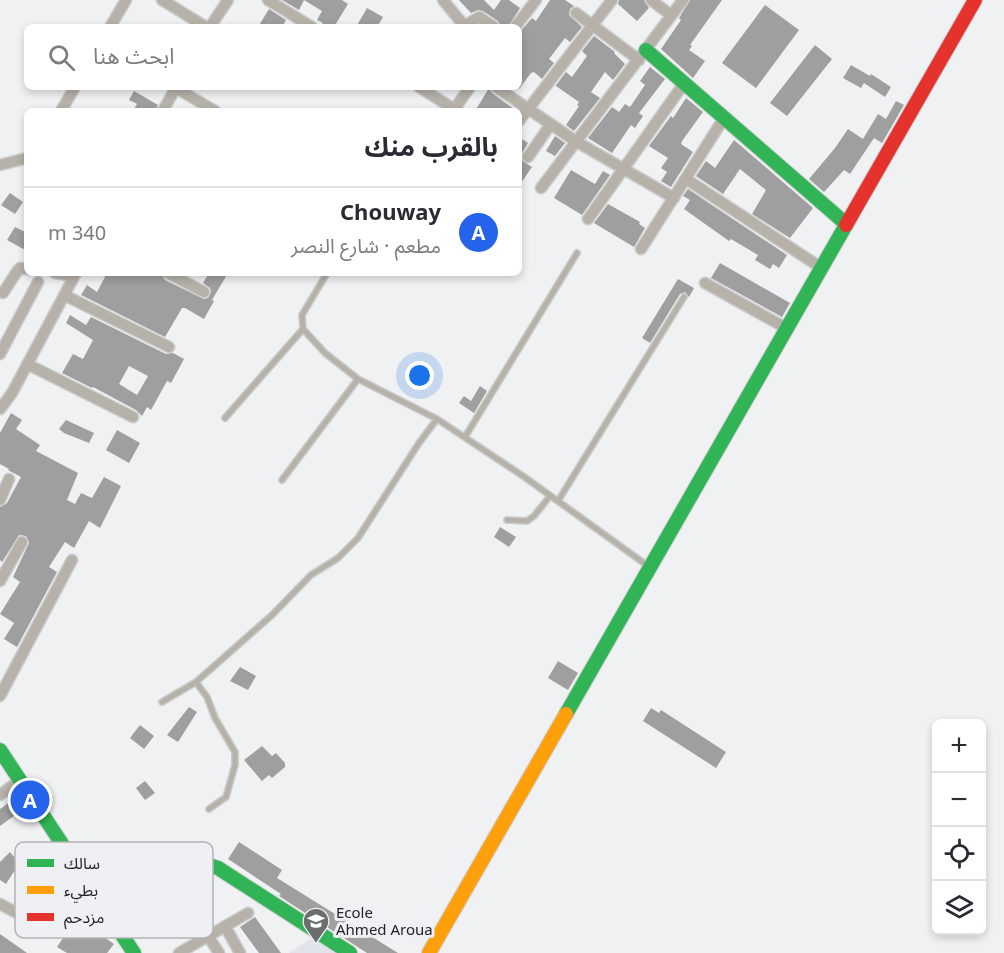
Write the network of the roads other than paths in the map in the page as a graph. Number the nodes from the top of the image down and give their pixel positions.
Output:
1 (126, 0) edge
2 (162, 0) edge
3 (228, 0) edge
4 (268, 0) edge
5 (443, 0) edge
6 (536, 0) edge
7 (612, 0) edge
8 (651, 0) edge
9 (683, 0) edge
10 (975, 0) edge
11 (284, 4) edge
12 (576, 13) dead end
13 (671, 15) junction
14 (112, 24) edge
15 (203, 24) edge
16 (210, 24) edge
17 (308, 24) edge
18 (464, 24) edge
19 (468, 24) edge
20 (490, 24) edge
21 (517, 24) edge
22 (592, 25) junction
23 (643, 55) junction
24 (685, 82) junction
25 (73, 90) edge
26 (174, 90) edge
27 (181, 90) edge
28 (423, 90) edge
29 (468, 90) edge
30 (500, 90) edge
31 (63, 108) edge
32 (164, 108) edge
33 (210, 108) edge
34 (451, 108) edge
35 (455, 108) edge
36 (528, 109) junction
37 (522, 117) edge
38 (724, 118) junction
39 (551, 124) junction
40 (578, 141) junction
41 (528, 157) dead end
42 (24, 159) edge
43 (0, 165) edge
44 (622, 169) junction
45 (686, 179) junction
46 (541, 188) dead end
47 (674, 198) junction
48 (588, 219) dead end
49 (845, 223) junction
50 (641, 249) dead end
51 (577, 253) dead end
52 (820, 267) junction
53 (24, 269) edge
54 (74, 276) edge
55 (174, 276) edge
56 (325, 276) edge
57 (38, 282) dead end
58 (705, 283) dead end
59 (204, 292) dead end
60 (3, 293) dead end
61 (64, 295) junction
62 (684, 297) dead end
63 (786, 328) junction
64 (303, 329) junction
65 (169, 348) dead end
66 (0, 354) edge
67 (27, 364) junction
68 (358, 379) junction
69 (0, 409) edge
70 (133, 417) dead end
71 (225, 418) dead end
72 (437, 419) junction
73 (465, 437) junction
74 (9, 479) dead end
75 (282, 480) dead end
76 (550, 496) junction
77 (0, 500) edge
78 (558, 501) junction
79 (507, 520) dead end
80 (22, 542) dead end
81 (72, 560) dead end
82 (650, 567) junction
83 (0, 581) edge
84 (196, 682) junction
85 (0, 696) edge
86 (162, 702) dead end
87 (0, 750) edge
88 (20, 780) junction
89 (0, 795) edge
90 (209, 809) dead end
91 (61, 842) edge
92 (213, 866) edge
93 (0, 904) edge
94 (15, 912) dead end
95 (248, 913) dead end
96 (225, 926) junction
97 (213, 933) edge
98 (204, 938) edge
99 (209, 938) edge
100 (178, 953) edge
101 (219, 953) edge
102 (240, 953) edge
103 (350, 953) edge
104 (429, 953) edge

1 - 14 street
2 - 15 street
3 - 16 street
4 - 11 street
5 - 18 street
6 - 21 street
7 - 22 street
8 - 13 street
9 - 13 street
10 - 49 street
11 - 17 street
12 - 22 street
13 - 23 street
19 - 20 street
22 - 23 street
22 - 36 street
23 - 24 street
23 - 40 street
24 - 38 street
24 - 44 street
25 - 31 street
26 - 32 street
27 - 33 street
28 - 34 street
29 - 35 street
30 - 36 street
36 - 37 street
36 - 39 street
38 - 45 street
38 - 49 street
39 - 40 street
39 - 41 street
40 - 44 street
40 - 46 street
42 - 43 street
44 - 47 street
44 - 48 street
45 - 47 street
45 - 52 street
47 - 50 street
49 - 52 street
51 - 73 lane
52 - 63 street
53 - 60 street
54 - 61 street
55 - 59 street
56 - 64 lane
57 - 66 street
58 - 63 street
61 - 65 street
61 - 67 street
62 - 78 lane
63 - 82 street
64 - 68 lane
64 - 71 lane
67 - 69 street
67 - 70 street
68 - 72 lane
68 - 75 lane
72 - 73 lane
72 - 84 lane
73 - 76 lane
74 - 77 street
76 - 78 lane
76 - 79 lane
78 - 82 lane
80 - 83 street
81 - 85 street
82 - 104 street
84 - 86 lane
84 - 90 lane
87 - 88 street
88 - 89 street
88 - 91 street
92 - 103 street
93 - 94 street
95 - 96 street
96 - 97 street
96 - 102 street
98 - 100 street
99 - 101 street

